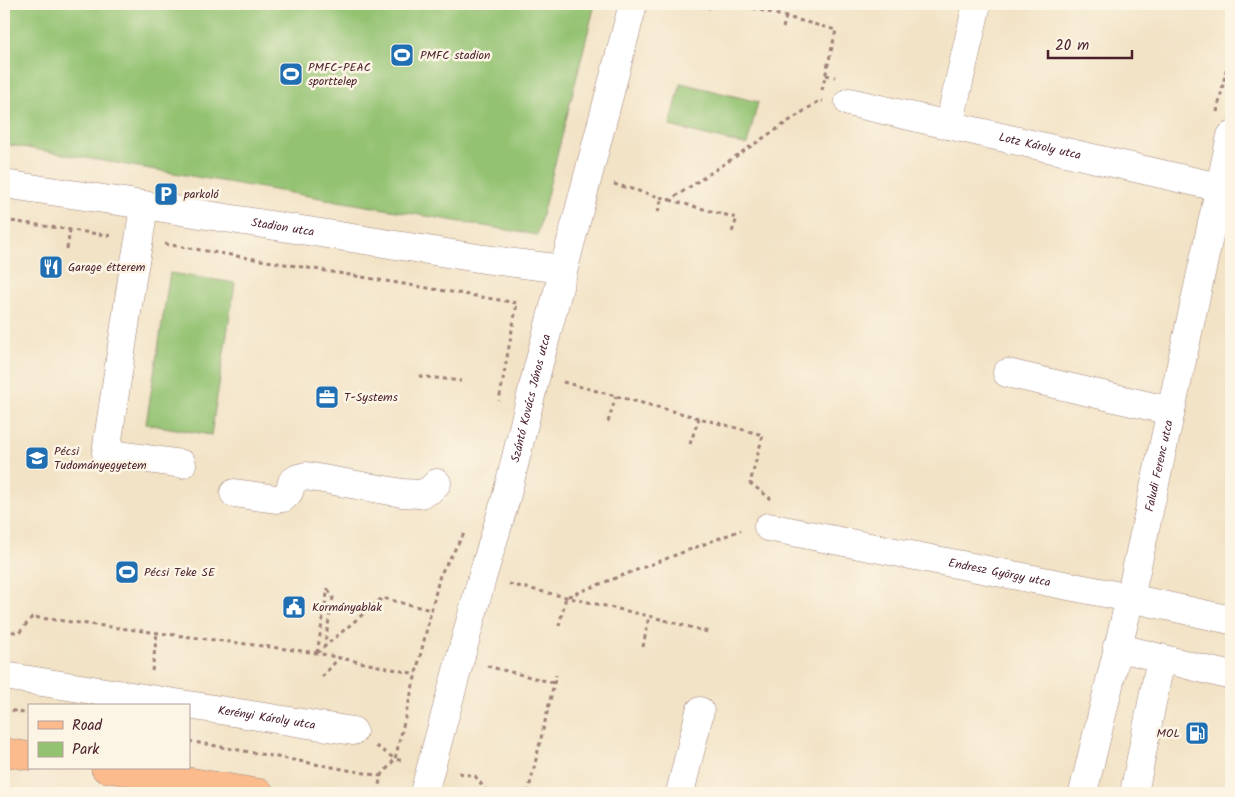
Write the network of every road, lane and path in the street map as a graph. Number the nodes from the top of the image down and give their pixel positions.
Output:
1 (633, 4) edge
2 (710, 4) edge
3 (737, 4) edge
4 (977, 4) edge
5 (708, 8) dead end
6 (786, 17) junction
7 (783, 28) dead end
8 (1231, 48) edge
9 (819, 101) junction
10 (849, 102) joint
11 (949, 125) junction
12 (1224, 126) edge
13 (587, 176) junction
14 (4, 184) edge
15 (1226, 189) edge
16 (662, 197) junction
17 (670, 200) junction
18 (144, 204) junction
19 (658, 212) dead end
20 (4, 220) edge
21 (70, 230) junction
22 (732, 232) dead end
23 (139, 240) junction
24 (67, 249) dead end
25 (563, 269) junction
26 (1006, 373) dead end
27 (536, 374) junction
28 (419, 376) dead end
29 (461, 381) dead end
30 (616, 396) junction
31 (497, 409) dead end
32 (1171, 411) junction
33 (699, 418) junction
34 (608, 422) dead end
35 (690, 444) dead end
36 (182, 464) dead end
37 (437, 483) dead end
38 (234, 493) dead end
39 (773, 500) dead end
40 (469, 524) dead end
41 (768, 527) joint
42 (482, 578) junction
43 (566, 597) junction
44 (1130, 598) junction
45 (431, 610) junction
46 (650, 616) junction
47 (1231, 620) edge
48 (560, 626) dead end
49 (4, 630) edge
50 (708, 632) dead end
51 (158, 633) junction
52 (643, 647) dead end
53 (1117, 647) junction
54 (324, 648) junction
55 (317, 654) junction
56 (339, 658) junction
57 (1161, 658) junction
58 (486, 666) dead end
59 (416, 674) junction
60 (556, 675) dead end
61 (4, 676) edge
62 (1231, 676) edge
63 (322, 677) dead end
64 (554, 683) junction
65 (148, 699) junction
66 (180, 704) edge
67 (190, 706) edge
68 (4, 709) edge
69 (700, 711) dead end
70 (28, 714) edge
71 (353, 731) dead end
72 (190, 742) edge
73 (4, 752) edge
74 (28, 756) edge
75 (395, 759) dead end
76 (117, 770) edge
77 (260, 793) edge
78 (377, 793) edge
79 (424, 793) edge
80 (528, 793) edge
81 (680, 793) edge
82 (1083, 793) edge
83 (1134, 793) edge

1 - 13 street, Szántó Kovács János utca
2 - 5 path
3 - 6 path
4 - 11 street
6 - 7 path
6 - 9 path
8 - 12 path
9 - 10 path
9 - 17 path
10 - 11 street, Lotz Károly utca
11 - 15 street, Lotz Károly utca
12 - 15 street, Faludi Ferenc utca
13 - 16 path
13 - 25 street, Szántó Kovács János utca
14 - 18 street, Stadion utca
15 - 32 street, Faludi Ferenc utca
16 - 17 path
16 - 19 path
17 - 22 path
18 - 23 street
18 - 25 street, Stadion utca
20 - 21 path
21 - 23 path
21 - 24 path
23 - 31 path
23 - 36 street
25 - 27 street, Szántó Kovács János utca
26 - 32 street
27 - 30 path
27 - 42 street, Szántó Kovács János utca
28 - 29 path
30 - 33 path
30 - 34 path
32 - 44 street, Faludi Ferenc utca
33 - 35 path
33 - 39 path
37 - 38 street
40 - 45 path
41 - 43 path
41 - 44 street, Endresz György utca
42 - 43 path
42 - 79 street, Szántó Kovács János utca
43 - 46 path
43 - 48 path
44 - 47 street, Endresz György utca
44 - 53 street, Faludi Ferenc utca
45 - 54 path
45 - 59 path
46 - 50 path
46 - 52 path
49 - 51 path
51 - 55 path
51 - 65 path
53 - 57 street
53 - 82 street, Faludi Ferenc utca
54 - 55 path
54 - 55 path
55 - 56 path
56 - 59 path
56 - 63 path
57 - 62 street
57 - 83 street
58 - 64 path
59 - 75 path
60 - 64 path
61 - 65 street, Kerényi Károly utca
64 - 80 path
65 - 66 street, Kerényi Károly utca
67 - 71 street, Kerényi Károly utca
68 - 70 path
69 - 81 street
72 - 78 path
73 - 74 main road
76 - 77 main road

